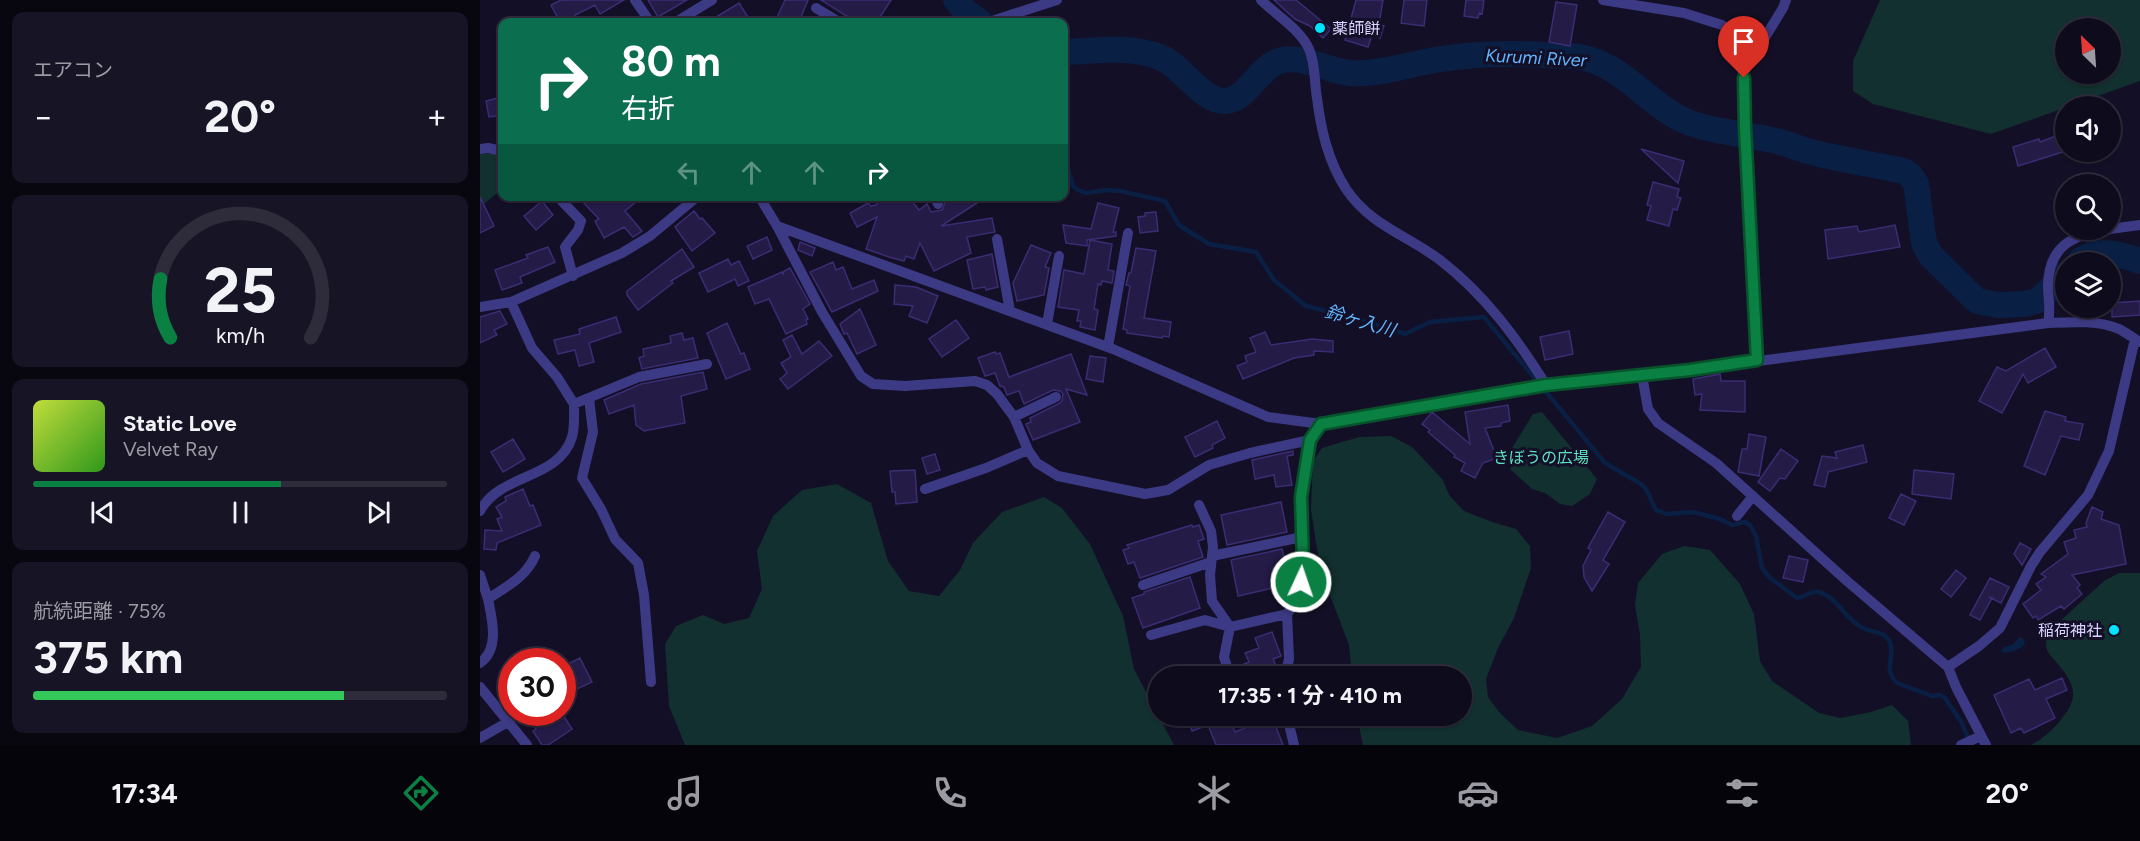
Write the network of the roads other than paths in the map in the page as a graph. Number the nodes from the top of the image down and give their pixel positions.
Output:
1 (635, 0) edge
2 (712, 0) edge
3 (1057, 0) edge
4 (1261, 0) edge
5 (1603, 0) edge
6 (1786, 0) edge
7 (816, 8) dead end
8 (647, 18) edge
9 (683, 18) edge
10 (832, 18) edge
11 (1003, 18) edge
12 (1743, 73) junction
13 (480, 149) edge
14 (498, 150) edge
15 (562, 201) edge
16 (692, 201) edge
17 (762, 201) edge
18 (2140, 225) edge
19 (777, 226) junction
20 (2121, 227) edge
21 (1128, 233) dead end
22 (997, 239) dead end
23 (2070, 240) edge
24 (1059, 256) dead end
25 (573, 276) junction
26 (511, 302) junction
27 (480, 307) edge
28 (1010, 310) junction
29 (2050, 317) junction
30 (1047, 324) junction
31 (2138, 340) edge
32 (1108, 347) junction
33 (1757, 360) junction
34 (707, 364) dead end
35 (1642, 375) junction
36 (1546, 385) junction
37 (1056, 397) dead end
38 (589, 398) junction
39 (574, 404) junction
40 (1014, 417) junction
41 (1321, 424) junction
42 (1310, 440) junction
43 (1028, 450) junction
44 (925, 489) dead end
45 (1753, 496) junction
46 (1199, 505) dead end
47 (480, 511) edge
48 (1737, 516) dead end
49 (1302, 537) junction
50 (535, 556) dead end
51 (1212, 559) junction
52 (480, 575) edge
53 (1143, 585) dead end
54 (488, 599) junction
55 (1287, 614) junction
56 (1230, 627) junction
57 (1151, 635) dead end
58 (480, 663) edge
59 (1227, 666) edge
60 (1287, 666) edge
61 (1948, 667) junction
62 (651, 682) dead end
63 (480, 687) edge
64 (498, 710) edge
65 (501, 726) edge
66 (511, 726) edge
67 (1289, 726) edge
68 (480, 738) edge
69 (1984, 740) edge
70 (527, 745) edge
71 (1294, 745) edge
72 (1961, 745) edge

1 - 8 street
2 - 9 street
3 - 11 street
4 - 36 street
5 - 12 street
6 - 12 street
7 - 10 street
12 - 33 street
13 - 14 street
15 - 25 street
16 - 25 street
17 - 19 street
18 - 20 street
19 - 28 street
19 - 40 street
21 - 32 street
22 - 28 street
23 - 29 street
24 - 30 street
25 - 26 street
26 - 27 street
26 - 39 street
28 - 30 street
29 - 31 street
29 - 33 street
30 - 32 street
31 - 61 street
32 - 41 street
33 - 35 street
34 - 38 street
35 - 36 street
35 - 45 street
36 - 41 street
37 - 40 street
38 - 39 street
38 - 62 street
39 - 47 street
40 - 43 street
41 - 42 street
42 - 43 street
42 - 49 street
43 - 44 street
45 - 48 street
45 - 61 street
46 - 51 street
49 - 51 street
49 - 55 street
50 - 54 street
51 - 53 street
51 - 56 street
52 - 54 street
54 - 58 street
55 - 56 street
55 - 60 street
56 - 57 street
56 - 59 street
61 - 69 street
63 - 64 street
65 - 68 street
66 - 70 street
67 - 71 street
69 - 72 street

